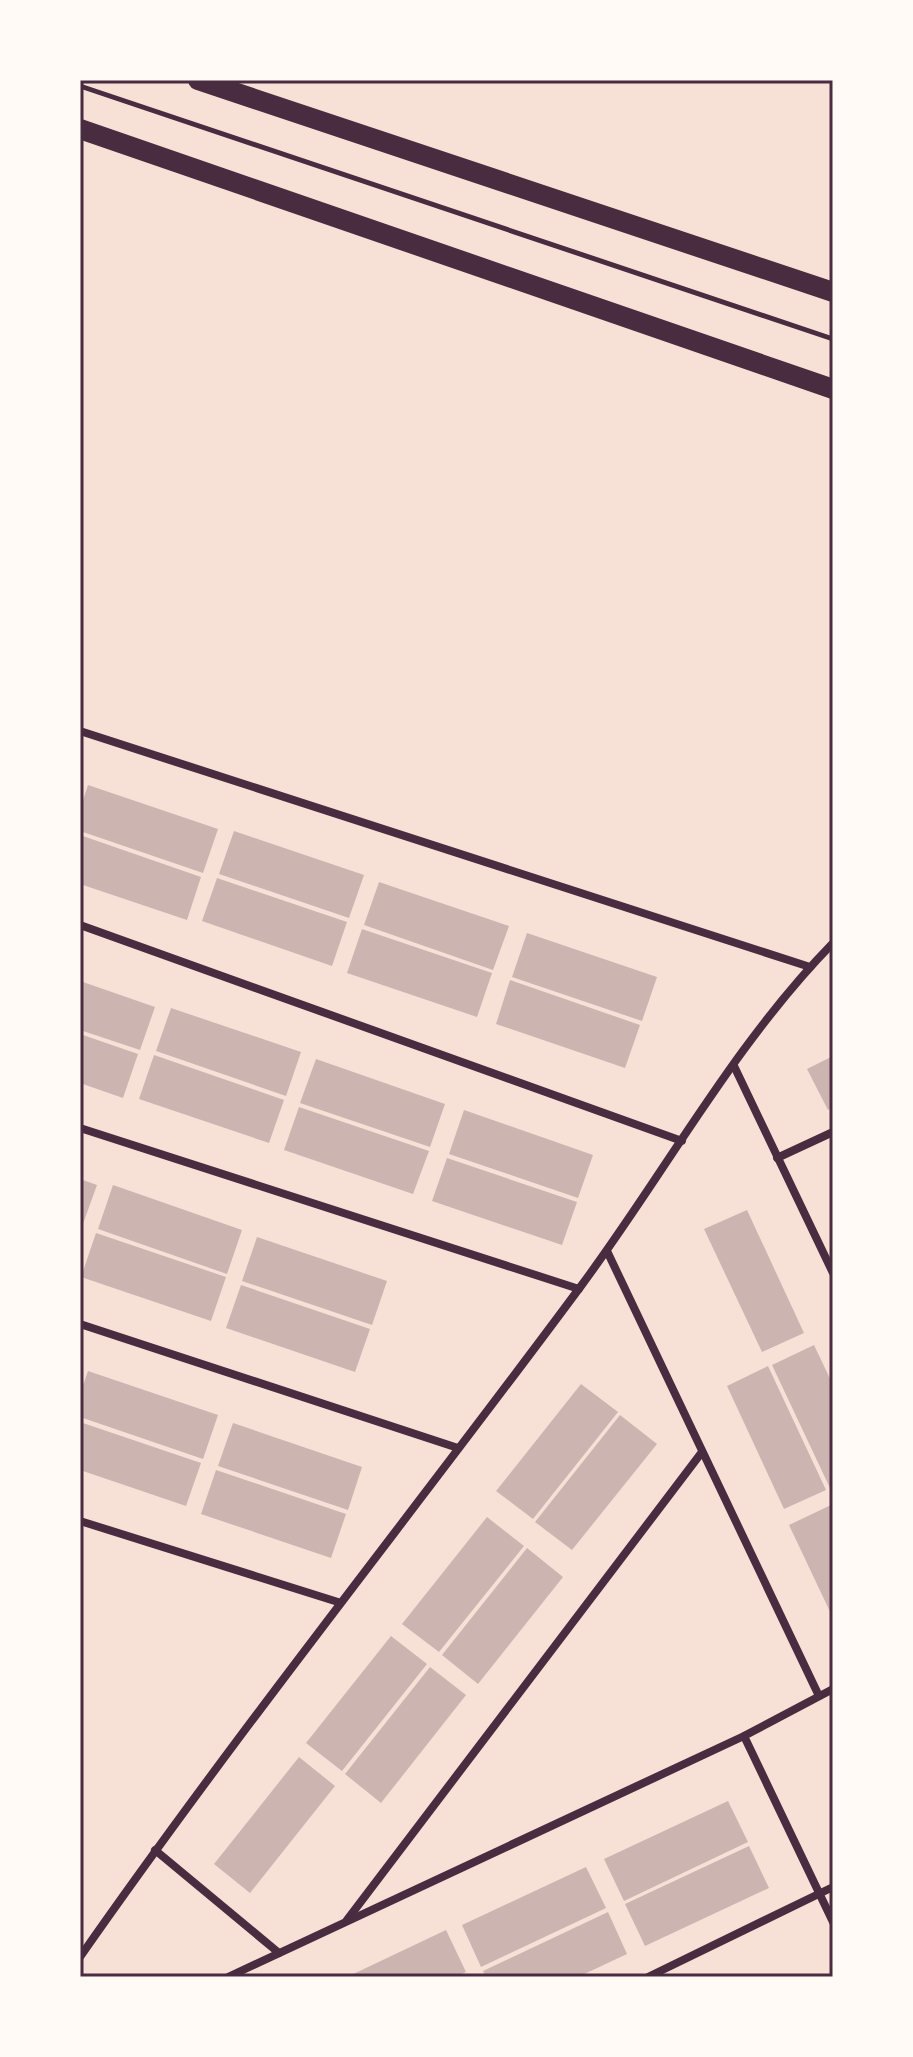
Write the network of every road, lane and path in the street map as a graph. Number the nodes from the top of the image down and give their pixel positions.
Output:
1 (198, 80) edge
2 (80, 86) edge
3 (80, 129) edge
4 (833, 292) edge
5 (833, 339) edge
6 (833, 389) edge
7 (80, 731) edge
8 (80, 925) edge
9 (833, 943) edge
10 (810, 967) junction
11 (734, 1066) junction
12 (80, 1128) edge
13 (833, 1132) edge
14 (682, 1141) junction
15 (777, 1158) junction
16 (607, 1251) junction
17 (833, 1273) edge
18 (579, 1289) junction
19 (80, 1324) edge
20 (458, 1448) junction
21 (702, 1452) junction
22 (80, 1521) edge
23 (338, 1602) junction
24 (833, 1689) edge
25 (819, 1696) junction
26 (744, 1736) junction
27 (155, 1850) junction
28 (833, 1887) edge
29 (819, 1893) junction
30 (345, 1922) junction
31 (833, 1922) edge
32 (279, 1953) junction
33 (80, 1957) edge
34 (228, 1977) edge
35 (648, 1977) edge

1 - 4 main road
2 - 5 path
3 - 6 main road
7 - 10 street
8 - 14 street
9 - 10 street
10 - 11 street
11 - 14 street
11 - 15 street
12 - 18 street
13 - 15 street
14 - 16 street
15 - 17 street
16 - 18 street
16 - 21 street
18 - 20 street
19 - 20 street
20 - 23 street
21 - 25 street
21 - 30 street
22 - 23 street
23 - 27 street
24 - 25 street
25 - 26 street
26 - 29 street
26 - 30 street
27 - 32 street
27 - 33 street
28 - 29 street
29 - 31 street
29 - 35 street
30 - 32 street
32 - 34 street

